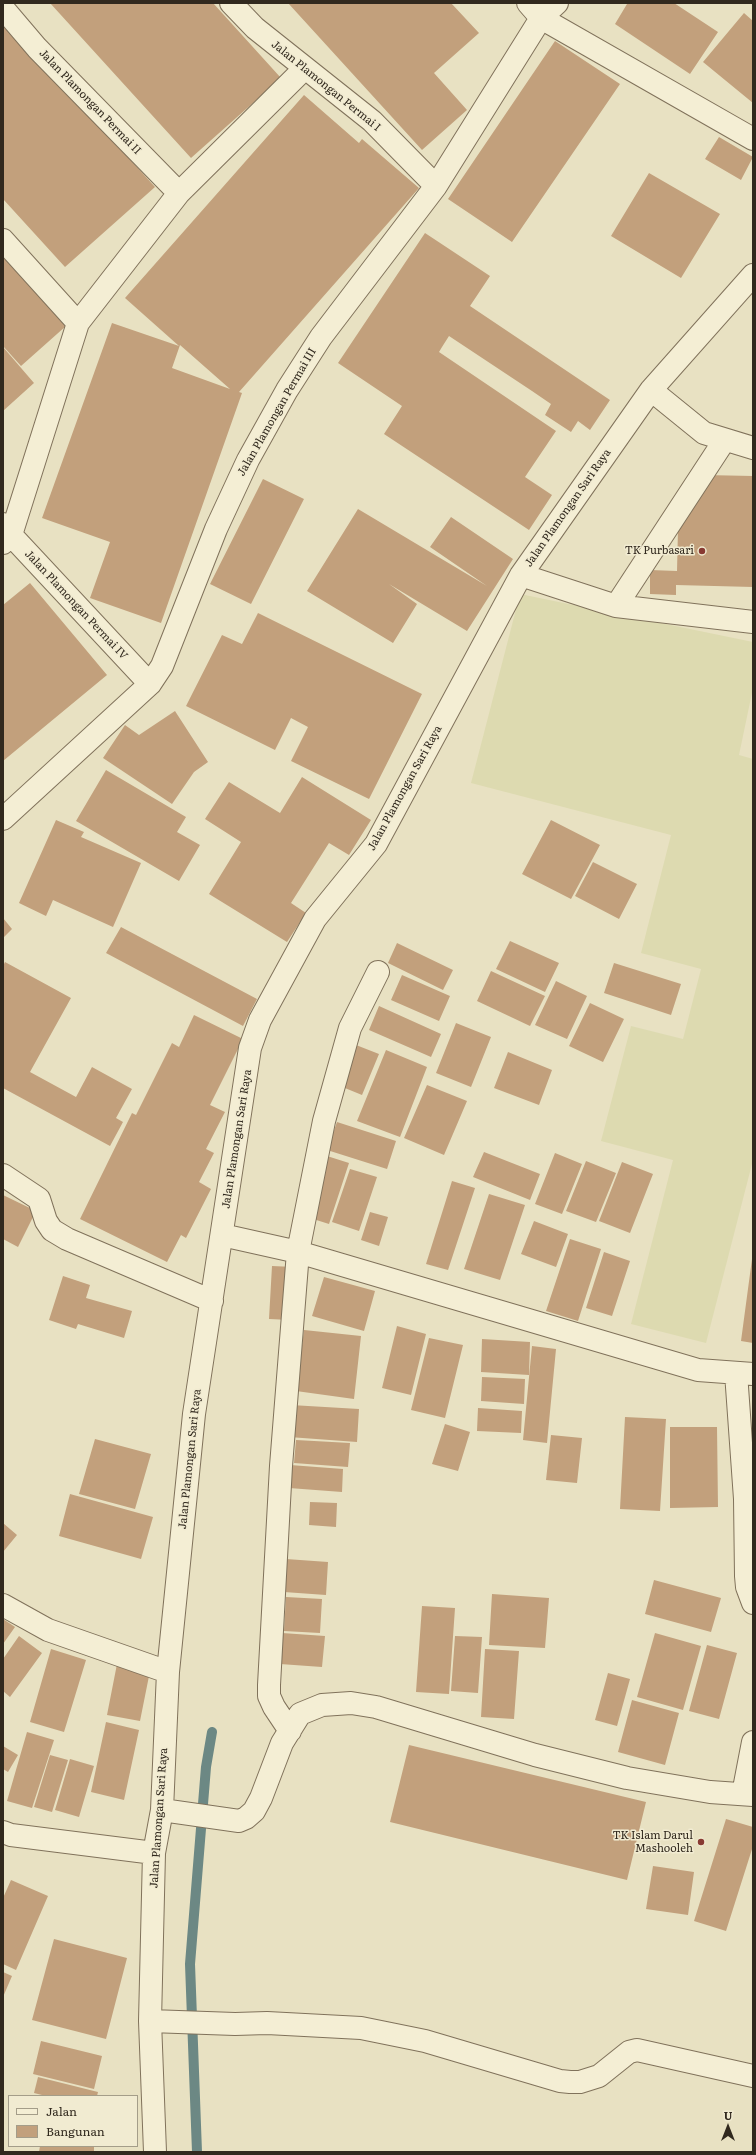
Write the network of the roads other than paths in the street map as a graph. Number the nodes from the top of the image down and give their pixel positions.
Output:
1 (232, 3) edge
2 (557, 3) edge
3 (3, 8) edge
4 (535, 11) edge
5 (304, 69) junction
6 (753, 140) edge
7 (436, 186) junction
8 (179, 193) junction
9 (3, 240) edge
10 (753, 275) edge
11 (78, 323) junction
12 (651, 390) junction
13 (724, 441) junction
14 (751, 444) edge
15 (6, 534) edge
16 (521, 575) junction
17 (616, 606) junction
18 (753, 622) edge
19 (150, 684) junction
20 (3, 819) edge
21 (378, 972) dead end
22 (3, 1175) edge
23 (222, 1235) junction
24 (298, 1252) junction
25 (212, 1301) junction
26 (744, 1374) edge
27 (753, 1603) edge
28 (3, 1605) edge
29 (168, 1672) junction
30 (290, 1731) junction
31 (753, 1742) edge
32 (748, 1794) edge
33 (162, 1810) junction
34 (3, 1832) edge
35 (154, 1853) junction
36 (159, 2022) junction
37 (753, 2076) edge
38 (155, 2152) edge

1 - 5 street, Jalan Plamongan Permai I
2 - 4 street, Jalan Plamongan Permai III
3 - 8 street, Jalan Plamongan Permai II
4 - 6 street
4 - 7 street, Jalan Plamongan Permai III
5 - 7 street, Jalan Plamongan Permai I
5 - 8 street
7 - 19 street, Jalan Plamongan Permai III
8 - 11 street
9 - 11 street
10 - 12 street, Jalan Plamongan Sari Raya
11 - 15 street
12 - 13 street
12 - 16 street, Jalan Plamongan Sari Raya
13 - 14 street
13 - 17 street
15 - 19 street, Jalan Plamongan Permai IV
16 - 17 street
16 - 23 street, Jalan Plamongan Sari Raya
17 - 18 street
19 - 20 street, Jalan Plamongan Permai III
21 - 24 street
22 - 25 street
23 - 24 street
23 - 25 street, Jalan Plamongan Sari Raya
24 - 26 street
24 - 30 street
25 - 29 street, Jalan Plamongan Sari Raya
26 - 27 street
28 - 29 street
29 - 33 street, Jalan Plamongan Sari Raya
30 - 32 street
30 - 33 street
31 - 32 street
33 - 35 street, Jalan Plamongan Sari Raya
34 - 35 street
35 - 36 street, Jalan Plamongan Sari Raya
36 - 37 street
36 - 38 street, Jalan Plamongan Sari Raya

